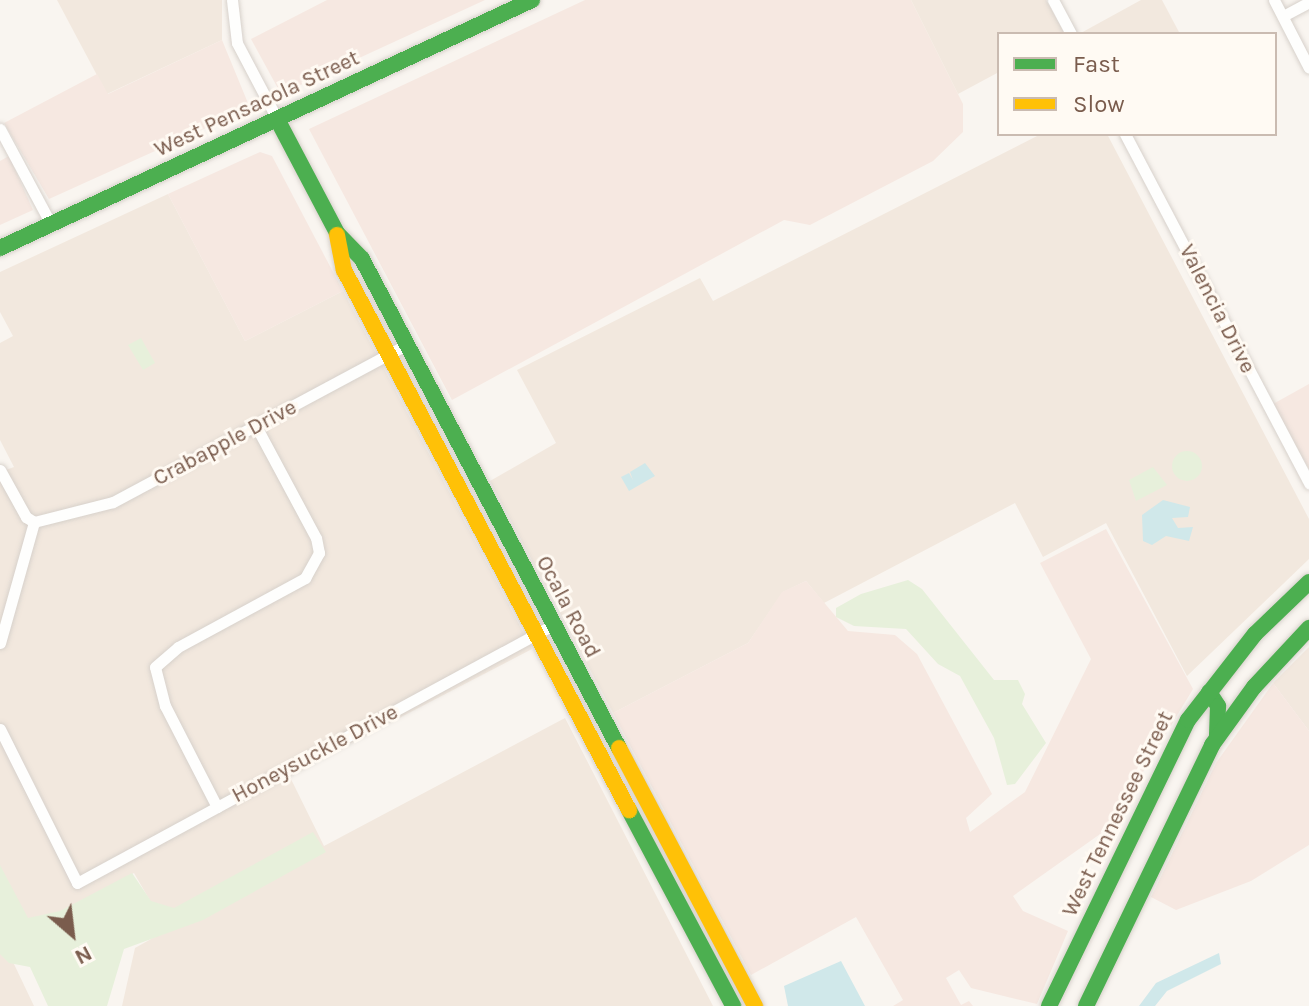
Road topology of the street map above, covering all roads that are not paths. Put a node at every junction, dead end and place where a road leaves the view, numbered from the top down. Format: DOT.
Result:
graph roads {
  1 [pos="232,0"];
  2 [pos="532,0"];
  3 [pos="1053,0"];
  4 [pos="1274,0"];
  5 [pos="1309,2"];
  6 [pos="1283,16"];
  7 [pos="1070,32"];
  8 [pos="1309,68"];
  9 [pos="277,119"];
  10 [pos="0,129"];
  11 [pos="1126,136"];
  12 [pos="51,224"];
  13 [pos="337,233"];
  14 [pos="0,248"];
  15 [pos="408,344"];
  16 [pos="390,354"];
  17 [pos="256,426"];
  18 [pos="0,470"];
  19 [pos="1309,483"];
  20 [pos="34,522"];
  21 [pos="1309,584"];
  22 [pos="553,625"];
  23 [pos="1309,628"];
  24 [pos="536,634"];
  25 [pos="1,637"];
  26 [pos="1209,692"];
  27 [pos="0,729"];
  28 [pos="1216,738"];
  29 [pos="217,807"];
  30 [pos="1140,814"];
  31 [pos="1168,829"];
  32 [pos="733,1006"];
  33 [pos="755,1006"];
  34 [pos="1049,1006"];
  35 [pos="1086,1006"];
  1 -- 9 [label="street"];
  2 -- 9 [label="main road, West Pensacola Street"];
  3 -- 7 [label="street"];
  4 -- 6 [label="street"];
  5 -- 6 [label="street"];
  6 -- 8 [label="street"];
  9 -- 12 [label="main road, West Pensacola Street"];
  9 -- 13 [label="main road, Ocala Road"];
  10 -- 12 [label="street"];
  11 -- 19 [label="street, Valencia Drive"];
  12 -- 14 [label="main road, West Pensacola Street"];
  13 -- 15 [label="main road, Ocala Road"];
  13 -- 16 [label="main road, Ocala Road"];
  15 -- 16 [label="street, Crabapple Drive"];
  15 -- 22 [label="main road, Ocala Road"];
  16 -- 17 [label="street, Crabapple Drive"];
  16 -- 24 [label="main road, Ocala Road"];
  17 -- 20 [label="street, Crabapple Drive"];
  17 -- 29 [label="street"];
  18 -- 20 [label="street"];
  20 -- 25 [label="street"];
  21 -- 26 [label="main road, West Tennessee Street"];
  22 -- 24 [label="street, Honeysuckle Drive"];
  22 -- 33 [label="main road, Ocala Road"];
  23 -- 28 [label="main road"];
  24 -- 29 [label="street, Honeysuckle Drive"];
  24 -- 32 [label="main road, Ocala Road"];
  26 -- 28 [label="main road"];
  26 -- 30 [label="main road, West Tennessee Street"];
  27 -- 29 [label="street, Honeysuckle Drive"];
  28 -- 31 [label="main road"];
  30 -- 31 [label="main road"];
  30 -- 34 [label="main road, West Tennessee Street"];
  31 -- 35 [label="main road"];
}
